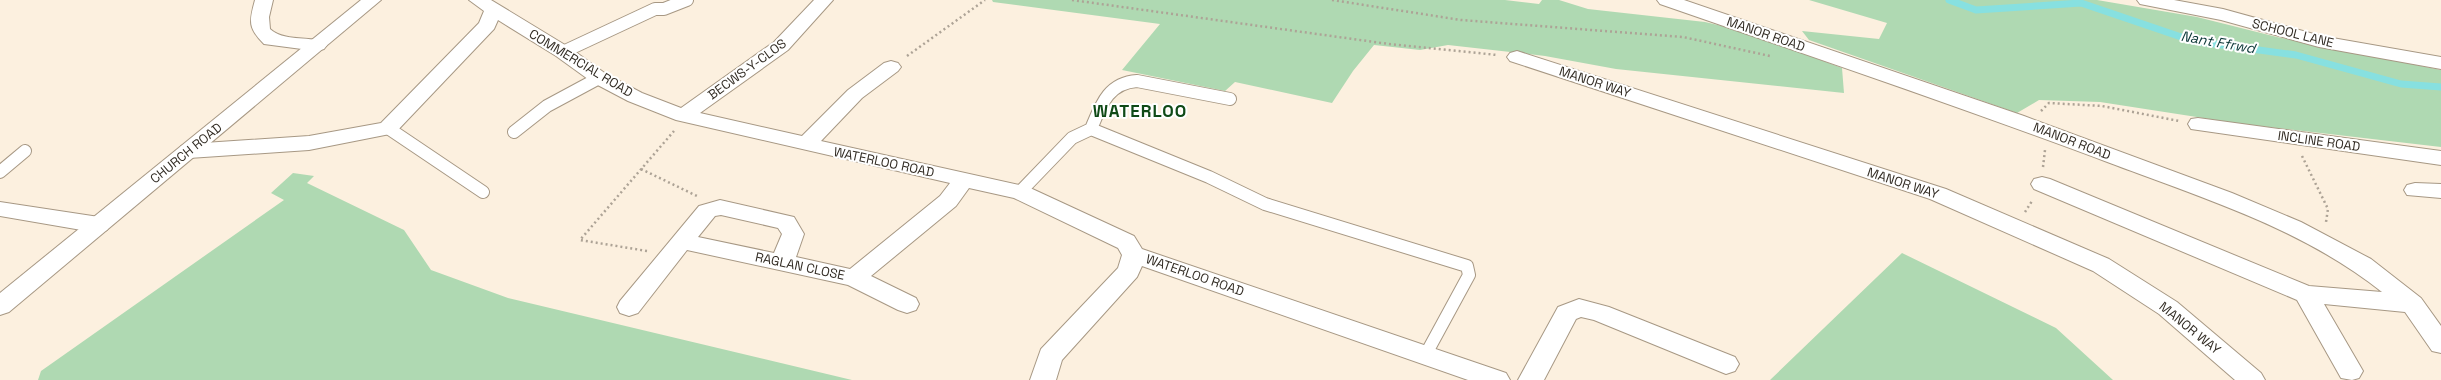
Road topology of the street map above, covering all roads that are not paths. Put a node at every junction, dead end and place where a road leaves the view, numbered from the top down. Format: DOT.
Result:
graph roads {
  1 [pos="264,0"];
  2 [pos="372,0"];
  3 [pos="687,0"];
  4 [pos="824,0"];
  5 [pos="1666,0"];
  6 [pos="2146,0"];
  7 [pos="486,6"];
  8 [pos="318,45"];
  9 [pos="563,52"];
  10 [pos="1517,57"];
  11 [pos="2441,63"];
  12 [pos="891,67"];
  13 [pos="599,78"];
  14 [pos="1230,98"];
  15 [pos="683,116"];
  16 [pos="2198,124"];
  17 [pos="388,128"];
  18 [pos="1091,129"];
  19 [pos="514,132"];
  20 [pos="805,145"];
  21 [pos="25,151"];
  22 [pos="189,151"];
  23 [pos="2441,158"];
  24 [pos="0,172"];
  25 [pos="964,179"];
  26 [pos="2042,184"];
  27 [pos="2415,190"];
  28 [pos="2441,191"];
  29 [pos="483,192"];
  30 [pos="1020,192"];
  31 [pos="0,210"];
  32 [pos="99,225"];
  33 [pos="677,248"];
  34 [pos="1134,255"];
  35 [pos="782,262"];
  36 [pos="854,278"];
  37 [pos="2306,294"];
  38 [pos="907,304"];
  39 [pos="2412,304"];
  40 [pos="0,306"];
  41 [pos="630,307"];
  42 [pos="2441,344"];
  43 [pos="1426,354"];
  44 [pos="1726,364"];
  45 [pos="2350,371"];
  46 [pos="1042,380"];
  47 [pos="1498,380"];
  48 [pos="1531,380"];
  49 [pos="2252,380"];
  1 -- 8 [label="street"];
  2 -- 8 [label="street, CHURCH ROAD"];
  3 -- 9 [label="lane"];
  4 -- 15 [label="street, BECWS-Y-CLOS"];
  5 -- 39 [label="street, MANOR ROAD"];
  6 -- 11 [label="street, SCHOOL LANE"];
  7 -- 9 [label="street, COMMERCIAL ROAD"];
  7 -- 17 [label="street"];
  8 -- 22 [label="street, CHURCH ROAD"];
  9 -- 13 [label="street, COMMERCIAL ROAD"];
  10 -- 49 [label="street, MANOR WAY"];
  12 -- 20 [label="street"];
  13 -- 15 [label="street, COMMERCIAL ROAD"];
  13 -- 19 [label="lane"];
  14 -- 18 [label="lane"];
  15 -- 20 [label="street, COMMERCIAL ROAD"];
  16 -- 23 [label="street, INCLINE ROAD"];
  17 -- 22 [label="street"];
  17 -- 29 [label="lane"];
  18 -- 30 [label="lane"];
  18 -- 43 [label="lane"];
  20 -- 25 [label="street, WATERLOO ROAD"];
  21 -- 24 [label="lane"];
  22 -- 32 [label="street, CHURCH ROAD"];
  25 -- 30 [label="street, WATERLOO ROAD"];
  25 -- 36 [label="street, RAGLAN CLOSE"];
  26 -- 37 [label="street"];
  27 -- 28 [label="street"];
  30 -- 34 [label="street, WATERLOO ROAD"];
  31 -- 32 [label="street"];
  32 -- 40 [label="street, CHURCH ROAD"];
  33 -- 35 [label="street, RAGLAN CLOSE"];
  33 -- 35 [label="street"];
  33 -- 41 [label="street"];
  34 -- 43 [label="street, WATERLOO ROAD"];
  34 -- 46 [label="street"];
  35 -- 36 [label="street, RAGLAN CLOSE"];
  36 -- 38 [label="street"];
  37 -- 39 [label="street"];
  37 -- 45 [label="street"];
  39 -- 42 [label="street, MANOR ROAD"];
  43 -- 47 [label="street, WATERLOO ROAD"];
  44 -- 48 [label="street"];
}
